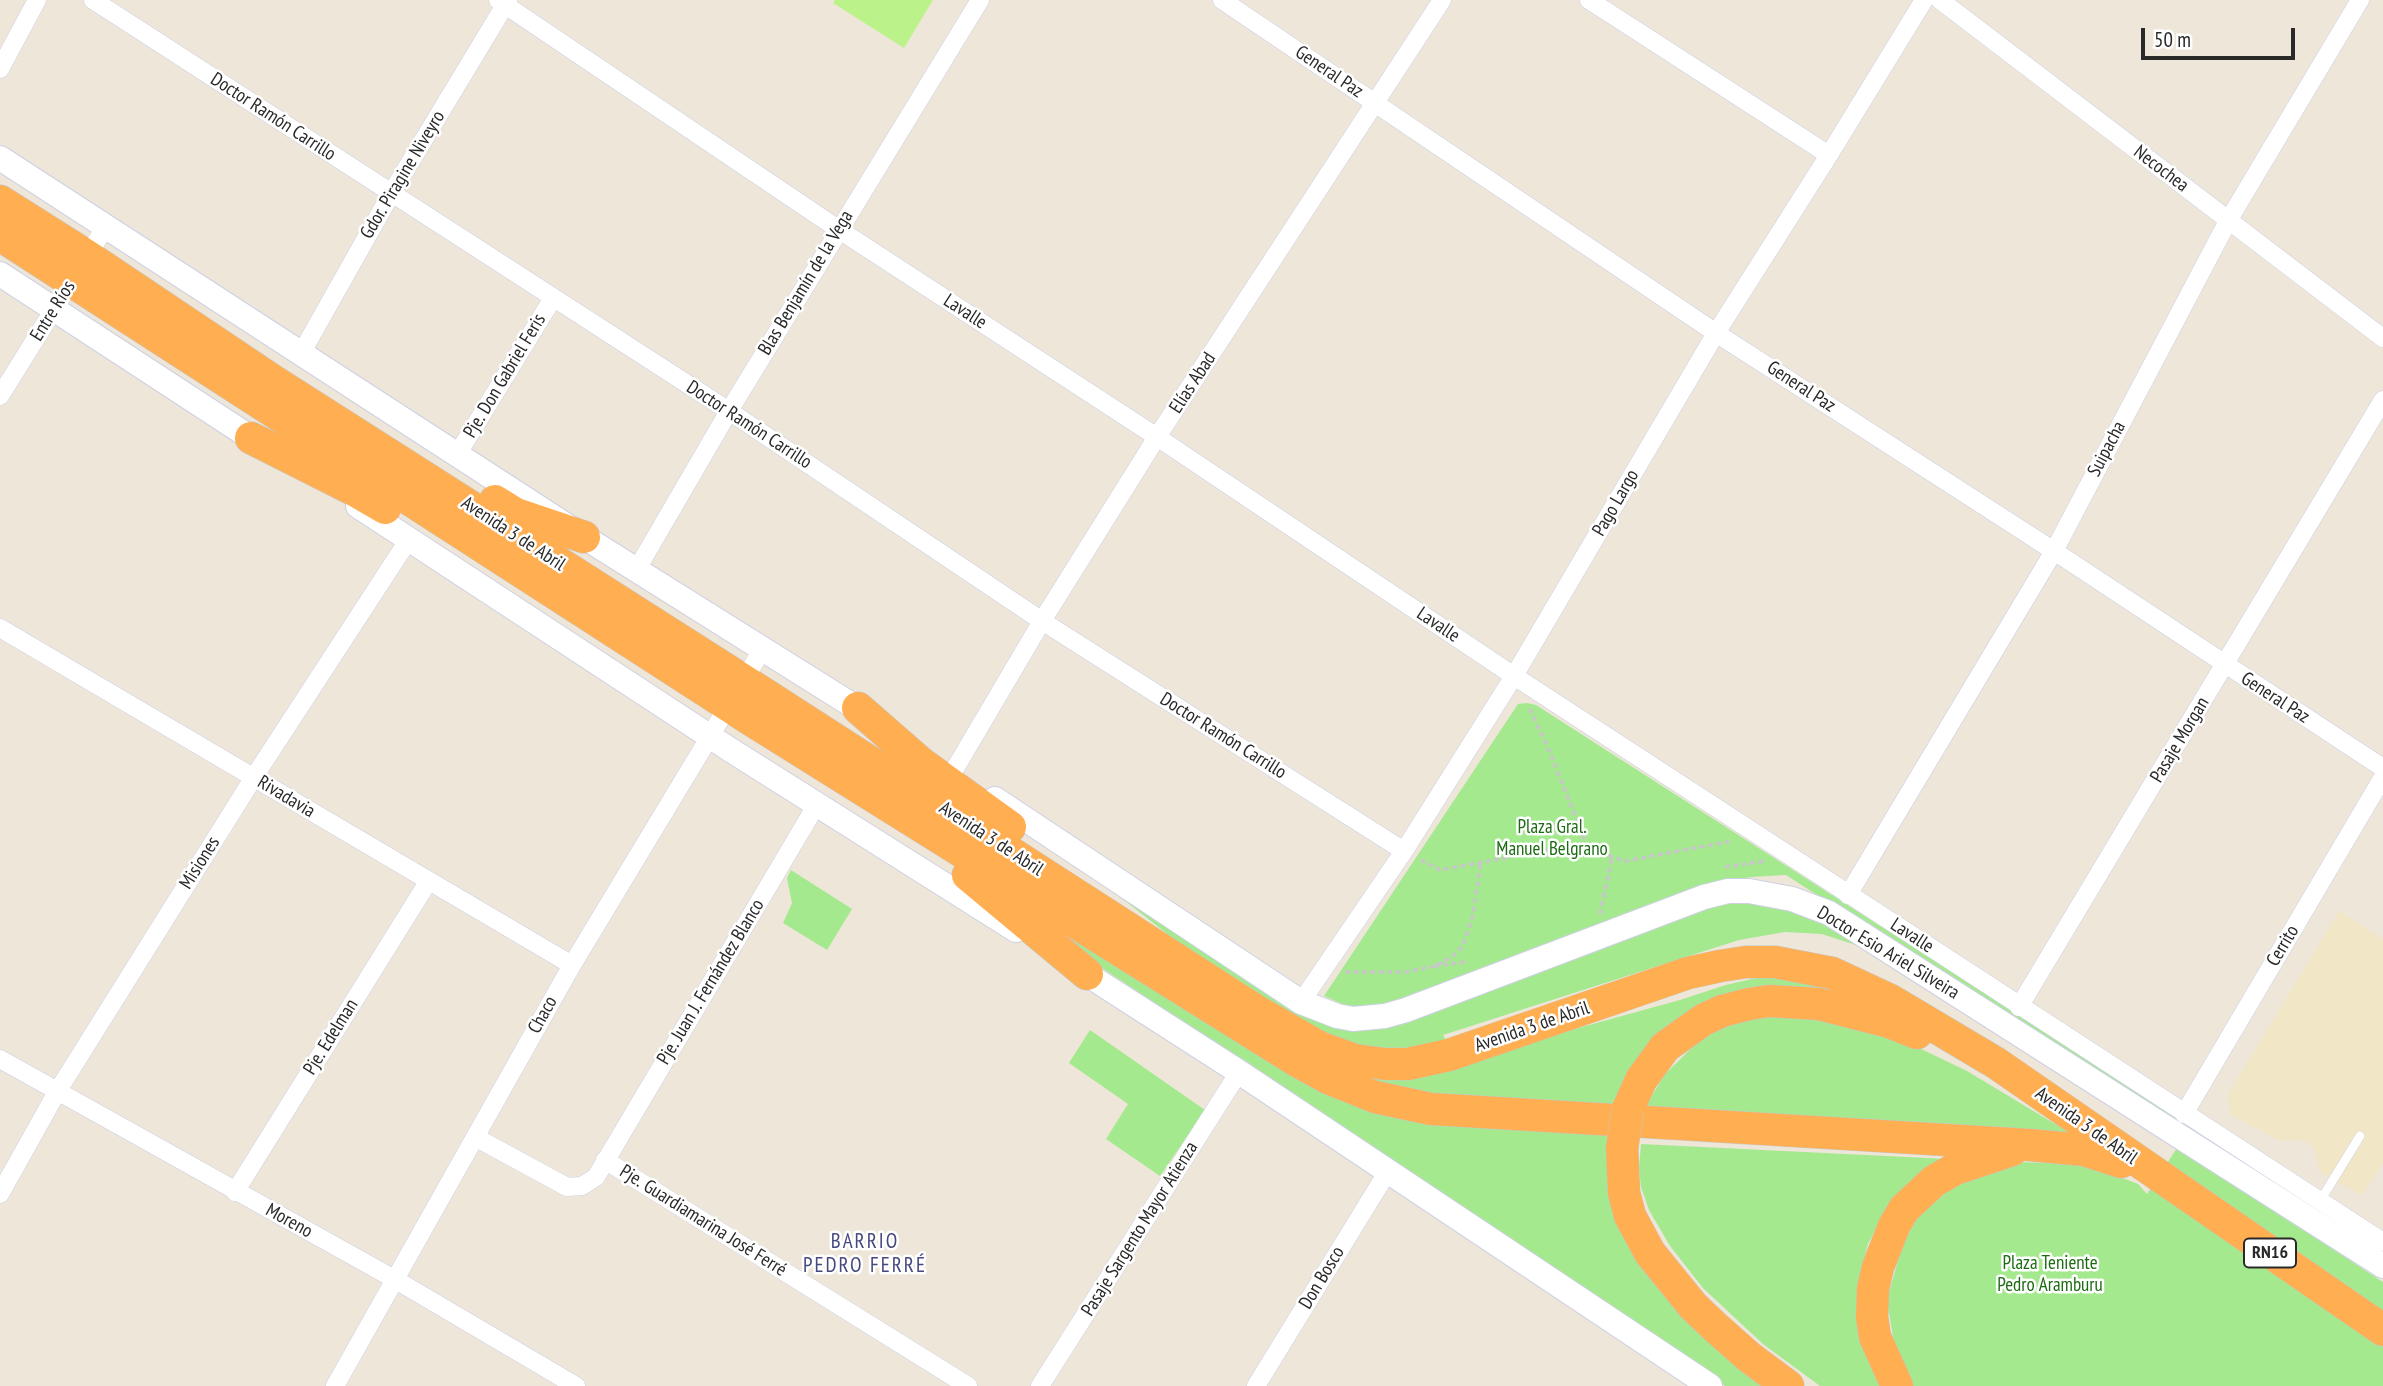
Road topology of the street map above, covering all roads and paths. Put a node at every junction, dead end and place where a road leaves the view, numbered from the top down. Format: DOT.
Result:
graph roads {
  1 [pos="37,0"];
  2 [pos="93,0"];
  3 [pos="980,0"];
  4 [pos="1222,0"];
  5 [pos="1443,0"];
  6 [pos="1589,0"];
  7 [pos="1924,0"];
  8 [pos="1940,0"];
  9 [pos="2360,0"];
  10 [pos="504,2"];
  11 [pos="0,69"];
  12 [pos="1375,103"];
  13 [pos="1829,155"];
  14 [pos="0,158"];
  15 [pos="391,194"];
  16 [pos="0,201"];
  17 [pos="2228,221"];
  18 [pos="106,226"];
  19 [pos="838,229"];
  20 [pos="0,235"];
  21 [pos="79,268"];
  22 [pos="0,274"];
  23 [pos="553,298"];
  24 [pos="53,309"];
  25 [pos="1716,333"];
  26 [pos="2383,338"];
  27 [pos="302,352"];
  28 [pos="275,382"];
  29 [pos="0,396"];
  30 [pos="2383,400"];
  31 [pos="729,411"];
  32 [pos="1157,437"];
  33 [pos="251,438"];
  34 [pos="457,455"];
  35 [pos="584,537"];
  36 [pos="409,539"];
  37 [pos="2054,551"];
  38 [pos="637,569"];
  39 [pos="590,617"];
  40 [pos="1042,621"];
  41 [pos="0,628"];
  42 [pos="762,650"];
  43 [pos="2225,665"];
  44 [pos="1514,676"];
  45 [pos="740,701"];
  46 [pos="858,708"];
  47 [pos="710,736"];
  48 [pos="2383,768"];
  49 [pos="953,772"];
  50 [pos="254,777"];
  51 [pos="2383,777"];
  52 [pos="817,804"];
  53 [pos="1749,830"];
  54 [pos="1586,843"];
  55 [pos="1404,850"];
  56 [pos="1612,858"];
  57 [pos="1481,862"];
  58 [pos="428,881"];
  59 [pos="1848,895"];
  60 [pos="1600,915"];
  61 [pos="1177,957"];
  62 [pos="572,965"];
  63 [pos="1322,972"];
  64 [pos="1087,974"];
  65 [pos="1301,1002"];
  66 [pos="2019,1007"];
  67 [pos="0,1059"];
  68 [pos="1996,1063"];
  69 [pos="1239,1072"];
  70 [pos="57,1092"];
  71 [pos="2184,1114"];
  72 [pos="2360,1136"];
  73 [pos="475,1137"];
  74 [pos="2030,1145"];
  75 [pos="605,1160"];
  76 [pos="1388,1171"];
  77 [pos="2153,1173"];
  78 [pos="235,1192"];
  79 [pos="0,1194"];
  80 [pos="2320,1201"];
  81 [pos="2383,1242"];
  82 [pos="2383,1266"];
  83 [pos="396,1280"];
  84 [pos="2383,1330"];
  85 [pos="961,1384"];
  86 [pos="335,1386"];
  87 [pos="576,1386"];
  88 [pos="1041,1386"];
  89 [pos="1256,1386"];
  90 [pos="1710,1386"];
  91 [pos="1788,1386"];
  92 [pos="1897,1386"];
  1 -- 11 [label="street"];
  2 -- 15 [label="street, Doctor Ramón Carrillo"];
  3 -- 19 [label="street, Blas Benjamín de la Vega"];
  4 -- 12 [label="street, General Paz"];
  5 -- 12 [label="street, Elías Abad"];
  6 -- 13 [label="street"];
  7 -- 13 [label="street, Pago Largo"];
  8 -- 17 [label="street, Necochea"];
  9 -- 17 [label="street, Suipacha"];
  10 -- 15 [label="street, Gdor. Piragine Niveyro"];
  10 -- 19 [label="street, Lavalle"];
  12 -- 25 [label="street, General Paz"];
  12 -- 32 [label="street, Elías Abad"];
  13 -- 25 [label="street, Pago Largo"];
  14 -- 18 [label="main road, Avenida 3 de Abril"];
  15 -- 23 [label="street, Doctor Ramón Carrillo"];
  15 -- 27 [label="street, Gdor. Piragine Niveyro"];
  16 -- 21 [label="highway, Avenida 3 de Abril"];
  17 -- 26 [label="street, Necochea"];
  17 -- 37 [label="street, Suipacha"];
  18 -- 21 [label="street, Entre Ríos"];
  18 -- 27 [label="main road, Avenida 3 de Abril"];
  19 -- 31 [label="street, Blas Benjamín de la Vega"];
  19 -- 32 [label="street, Lavalle"];
  20 -- 21 [label="highway, Avenida 3 de Abril"];
  21 -- 24 [label="street, Entre Ríos"];
  21 -- 28 [label="highway, Avenida 3 de Abril"];
  21 -- 39 [label="highway, Avenida 3 de Abril"];
  22 -- 24 [label="main road"];
  23 -- 31 [label="street, Doctor Ramón Carrillo"];
  23 -- 34 [label="street, Pje. Don Gabriel Feris"];
  24 -- 29 [label="street, Entre Ríos"];
  24 -- 33 [label="main road"];
  25 -- 37 [label="street, General Paz"];
  25 -- 44 [label="street, Pago Largo"];
  27 -- 34 [label="main road, Avenida 3 de Abril"];
  28 -- 35 [label="highway"];
  28 -- 45 [label="highway, Avenida 3 de Abril"];
  30 -- 43 [label="street, Pasaje Morgan"];
  31 -- 38 [label="street, Blas Benjamín de la Vega"];
  31 -- 40 [label="street, Doctor Ramón Carrillo"];
  32 -- 40 [label="street, Elías Abad"];
  32 -- 44 [label="street, Lavalle"];
  33 -- 36 [label="main road"];
  33 -- 39 [label="highway"];
  34 -- 35 [label="main road, Avenida 3 de Abril"];
  35 -- 38 [label="main road, Avenida 3 de Abril"];
  36 -- 47 [label="main road"];
  36 -- 50 [label="street, Misiones"];
  37 -- 43 [label="street, General Paz"];
  37 -- 59 [label="street, Suipacha"];
  38 -- 42 [label="main road, Avenida 3 de Abril"];
  39 -- 45 [label="highway, Avenida 3 de Abril"];
  40 -- 49 [label="street, Elías Abad"];
  40 -- 55 [label="street, Doctor Ramón Carrillo"];
  41 -- 50 [label="street, Rivadavia"];
  42 -- 45 [label="street, Chaco"];
  42 -- 46 [label="main road, Avenida 3 de Abril"];
  43 -- 48 [label="street, General Paz"];
  43 -- 66 [label="street, Pasaje Morgan"];
  44 -- 53 [label="street, Lavalle"];
  44 -- 54 [label="path"];
  44 -- 55 [label="street, Pago Largo"];
  45 -- 47 [label="street, Chaco"];
  45 -- 61 [label="highway, Avenida 3 de Abril"];
  45 -- 64 [label="highway"];
  45 -- 74 [label="highway, Avenida 3 de Abril"];
  46 -- 49 [label="main road, Avenida 3 de Abril"];
  46 -- 61 [label="highway"];
  47 -- 52 [label="main road"];
  47 -- 62 [label="street, Chaco"];
  49 -- 65 [label="main road, Avenida 3 de Abril"];
  50 -- 58 [label="street, Rivadavia"];
  50 -- 70 [label="street, Misiones"];
  51 -- 71 [label="street, Cerrito"];
  52 -- 64 [label="main road"];
  52 -- 75 [label="street, Pje. Juan J. Fernández Blanco"];
  53 -- 56 [label="path"];
  53 -- 59 [label="street, Lavalle"];
  54 -- 56 [label="path"];
  54 -- 57 [label="path"];
  55 -- 57 [label="path"];
  55 -- 63 [label="street, Pago Largo"];
  56 -- 60 [label="path"];
  57 -- 63 [label="path"];
  58 -- 62 [label="street, Rivadavia"];
  58 -- 78 [label="street, Pje. Edelman"];
  59 -- 66 [label="street, Lavalle"];
  61 -- 68 [label="highway, Avenida 3 de Abril"];
  62 -- 73 [label="street, Chaco"];
  63 -- 65 [label="street, Pago Largo"];
  64 -- 69 [label="main road"];
  65 -- 82 [label="main road, Doctor Esio Ariel Silveira"];
  66 -- 71 [label="street, Lavalle"];
  67 -- 70 [label="street, Moreno"];
  68 -- 77 [label="highway, Avenida 3 de Abril"];
  68 -- 91 [label="highway, bridge"];
  69 -- 76 [label="main road"];
  69 -- 88 [label="street, Pasaje Sargento Mayor Atienza"];
  70 -- 78 [label="street, Moreno"];
  70 -- 79 [label="street, Misiones"];
  71 -- 80 [label="street, Lavalle"];
  72 -- 80 [label="lane"];
  73 -- 75 [label="street, Pje. Guardiamarina José Ferré"];
  73 -- 83 [label="street, Chaco"];
  74 -- 77 [label="highway, Avenida 3 de Abril"];
  74 -- 92 [label="highway"];
  75 -- 85 [label="street, Pje. Guardiamarina José Ferré"];
  76 -- 89 [label="street, Don Bosco"];
  76 -- 90 [label="main road"];
  77 -- 84 [label="highway, RN16"];
  78 -- 83 [label="street, Moreno"];
  80 -- 81 [label="street, Lavalle"];
  83 -- 86 [label="street, Chaco"];
  83 -- 87 [label="street, Moreno"];
}
